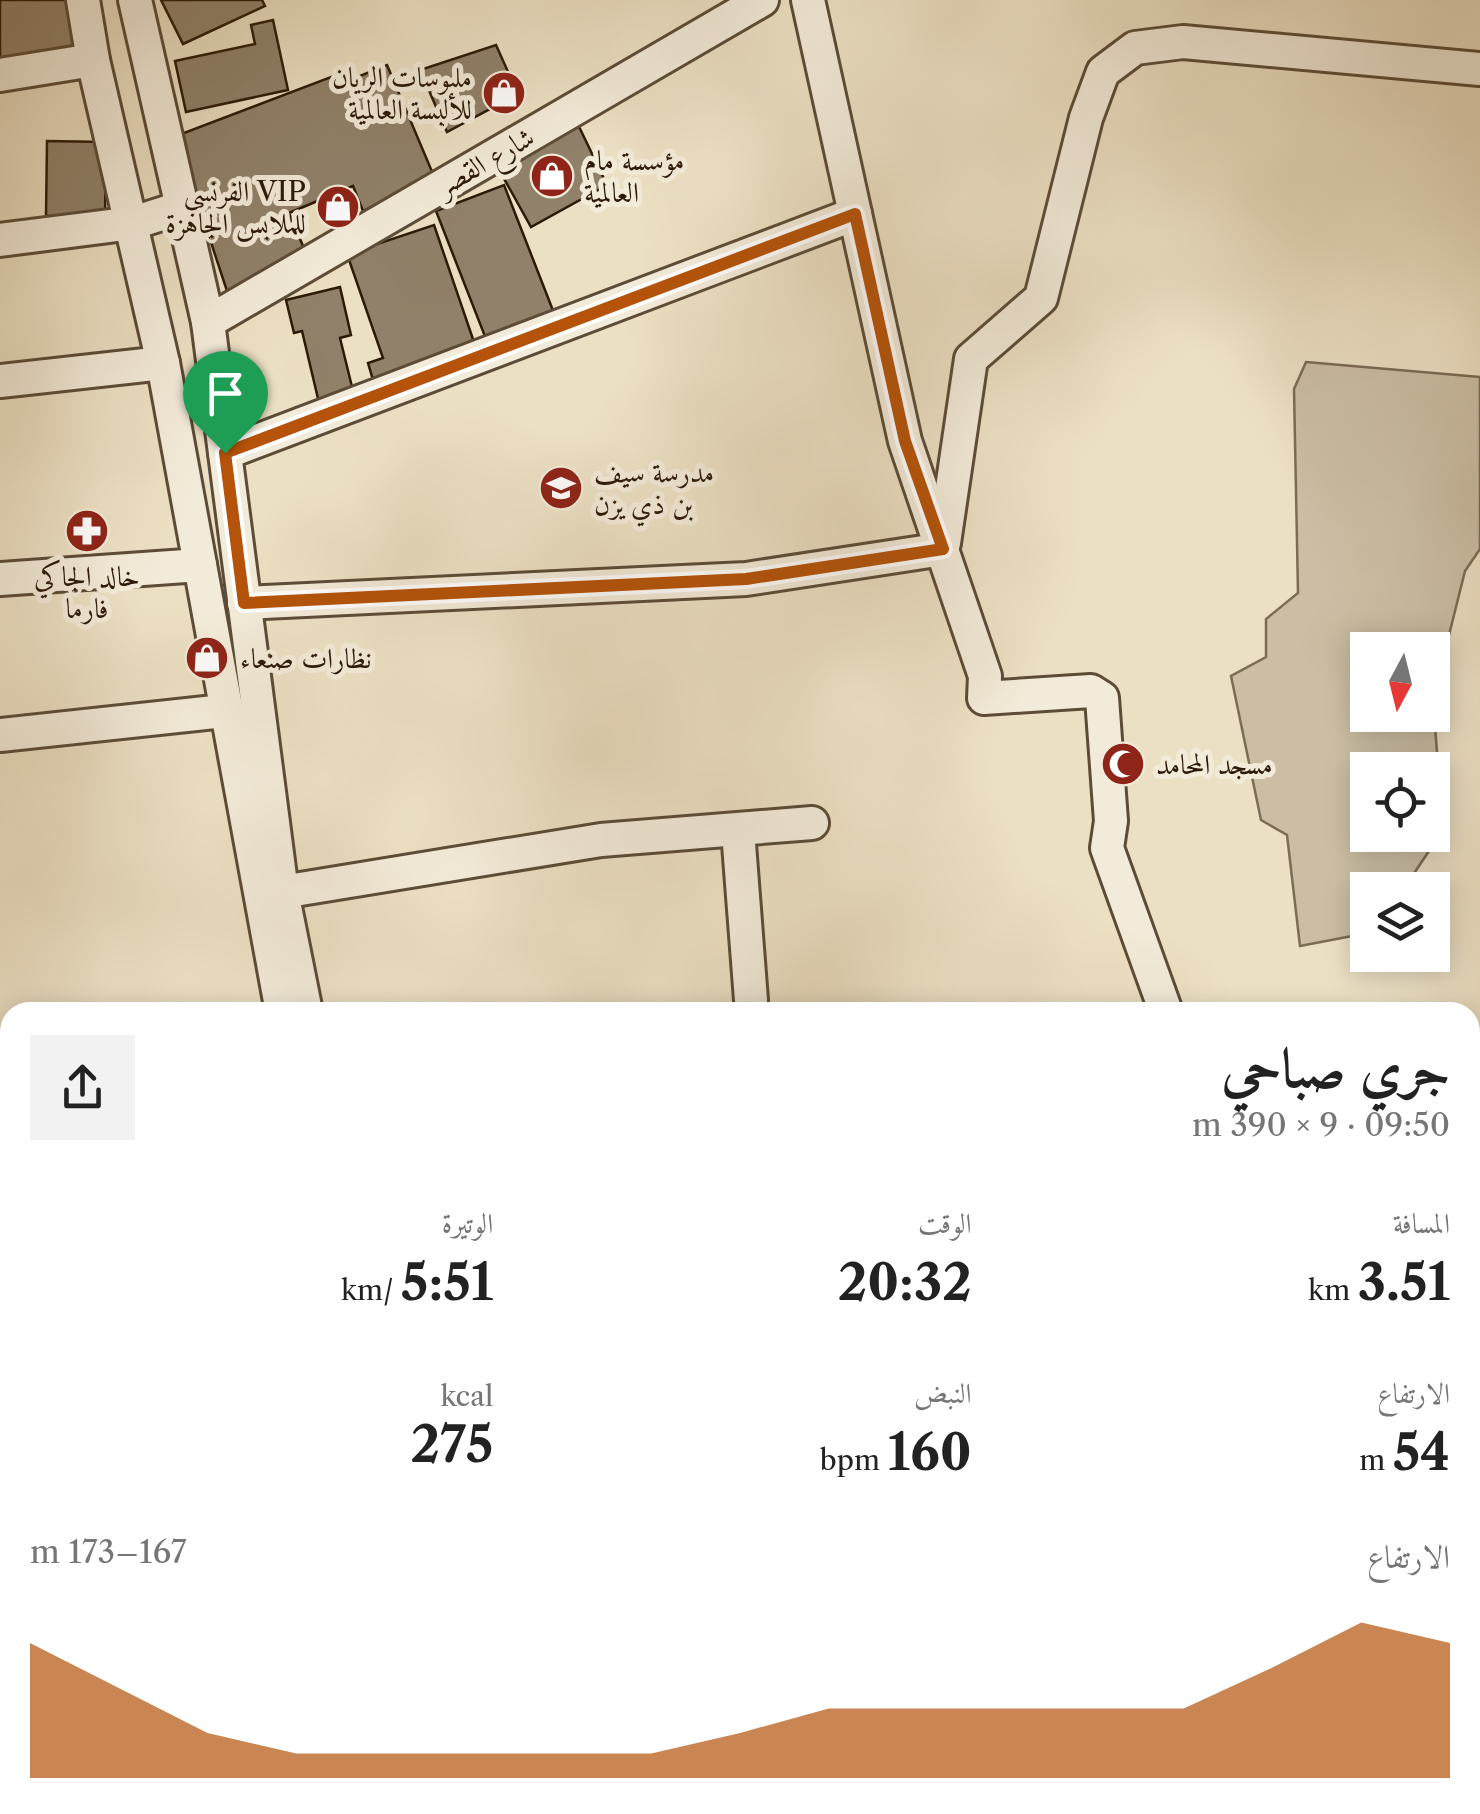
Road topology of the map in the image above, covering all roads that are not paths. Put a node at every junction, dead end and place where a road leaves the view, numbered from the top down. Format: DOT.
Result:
graph roads {
  1 [pos="83,0"];
  2 [pos="135,0"];
  3 [pos="762,0"];
  4 [pos="808,0"];
  5 [pos="92,60"];
  6 [pos="1480,69"];
  7 [pos="0,74"];
  8 [pos="182,207"];
  9 [pos="855,214"];
  10 [pos="132,223"];
  11 [pos="0,240"];
  12 [pos="208,322"];
  13 [pos="163,362"];
  14 [pos="0,381"];
  15 [pos="225,453"];
  16 [pos="943,549"];
  17 [pos="200,565"];
  18 [pos="0,579"];
  19 [pos="244,603"];
  20 [pos="224,711"];
  21 [pos="0,736"];
  22 [pos="812,823"];
  23 [pos="738,831"];
  24 [pos="282,892"];
  25 [pos="751,1000"];
  26 [pos="280,1002"];
  27 [pos="304,1002"];
  28 [pos="1162,1002"];
  1 -- 5 [label="street"];
  2 -- 8 [label="street"];
  3 -- 12 [label="street, شارع القصر"];
  4 -- 9 [label="street"];
  5 -- 7 [label="street"];
  5 -- 10 [label="street"];
  6 -- 16 [label="street"];
  8 -- 10 [label="street"];
  8 -- 12 [label="street"];
  9 -- 15 [label="street"];
  9 -- 16 [label="street"];
  10 -- 11 [label="street"];
  10 -- 13 [label="street"];
  12 -- 15 [label="street"];
  13 -- 14 [label="street"];
  13 -- 17 [label="street"];
  15 -- 19 [label="street"];
  16 -- 19 [label="street"];
  16 -- 28 [label="street"];
  17 -- 18 [label="street"];
  17 -- 20 [label="street"];
  19 -- 24 [label="street"];
  20 -- 21 [label="street"];
  20 -- 26 [label="street"];
  22 -- 23 [label="street"];
  23 -- 24 [label="street"];
  23 -- 25 [label="street"];
  24 -- 27 [label="street"];
}
